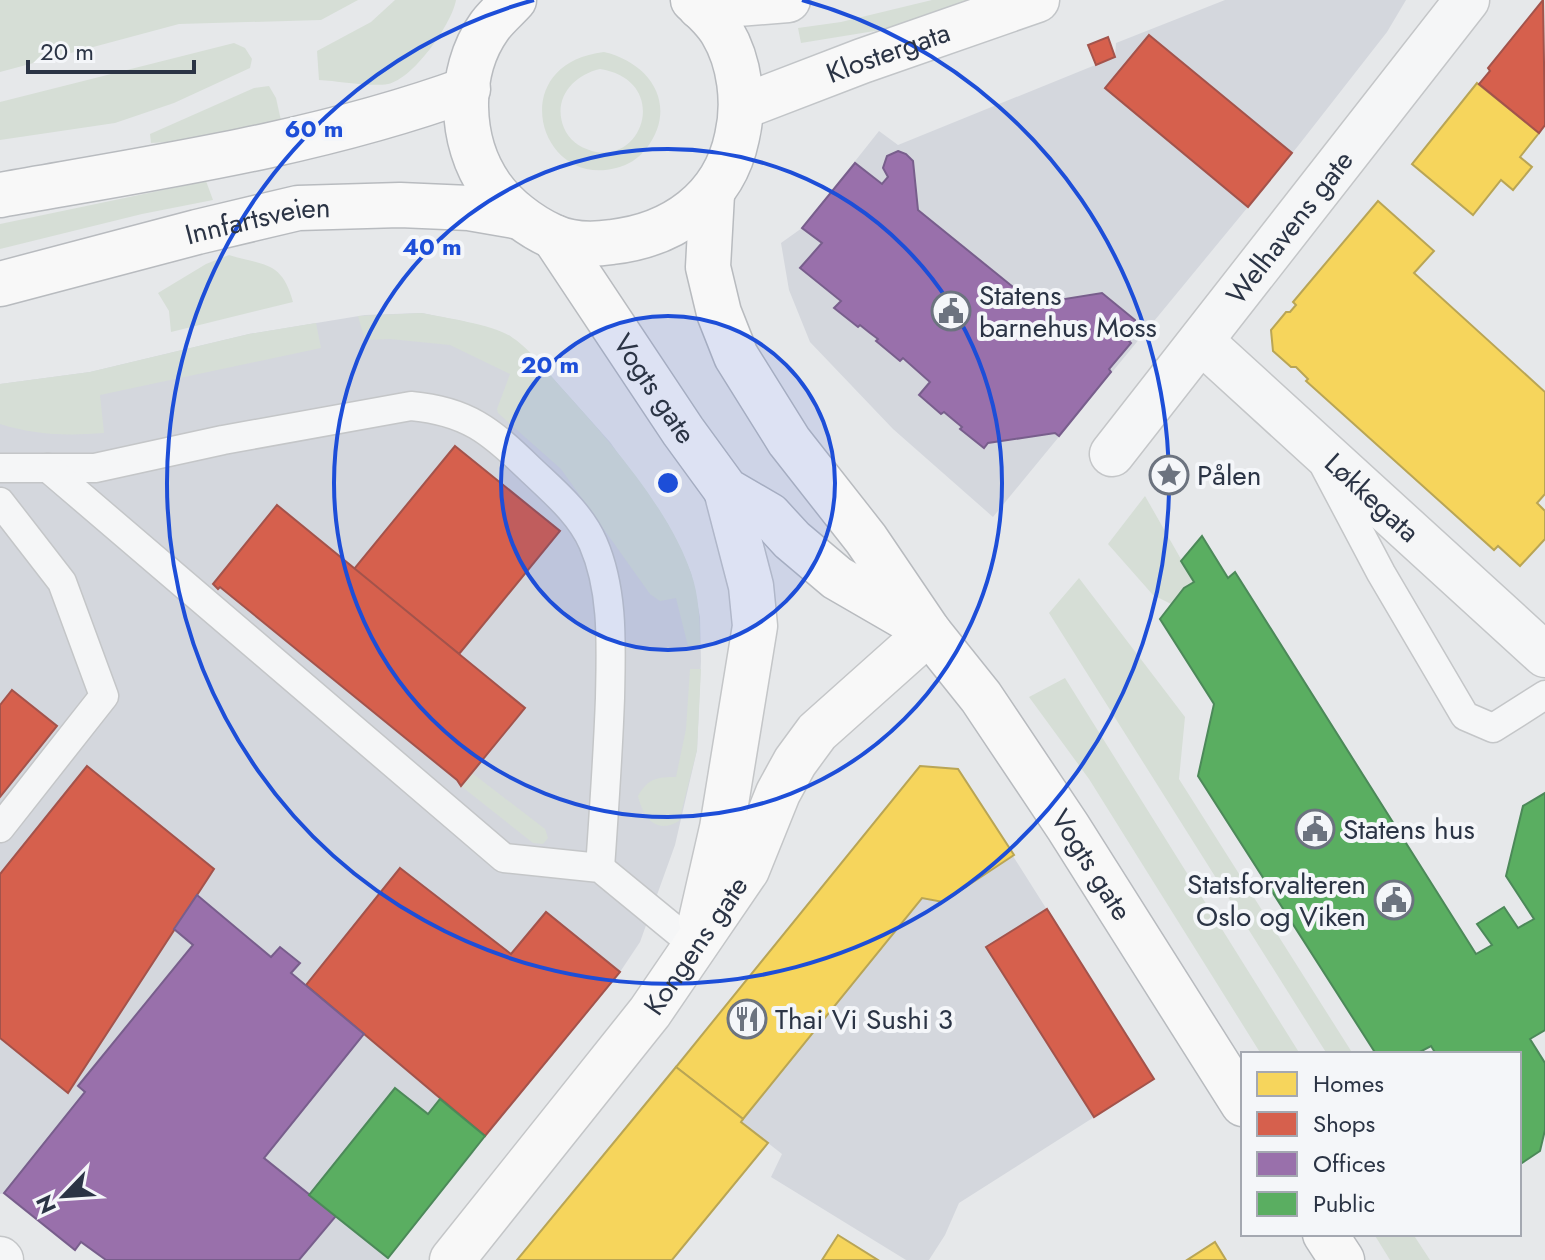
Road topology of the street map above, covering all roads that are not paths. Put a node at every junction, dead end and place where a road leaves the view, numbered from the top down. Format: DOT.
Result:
graph roads {
  1 [pos="788,0"];
  2 [pos="1037,0"];
  3 [pos="1467,0"];
  4 [pos="507,3"];
  5 [pos="697,4"];
  6 [pos="468,89"];
  7 [pos="742,107"];
  8 [pos="712,194"];
  9 [pos="0,195"];
  10 [pos="537,227"];
  11 [pos="0,284"];
  12 [pos="1201,341"];
  13 [pos="1312,441"];
  14 [pos="1112,454"];
  15 [pos="0,468"];
  16 [pos="48,468"];
  17 [pos="726,490"];
  18 [pos="0,502"];
  19 [pos="929,632"];
  20 [pos="1545,655"];
  21 [pos="1545,695"];
  22 [pos="0,828"];
  23 [pos="600,868"];
  24 [pos="695,946"];
  25 [pos="1241,1101"];
  26 [pos="1326,1236"];
  27 [pos="452,1260"];
  28 [pos="1342,1260"];
  1 -- 5 [label="main road"];
  2 -- 7 [label="main road, Klostergata"];
  3 -- 12 [label="street, Welhavens gate"];
  4 -- 6 [label="main road, Vogts gate"];
  5 -- 7 [label="main road"];
  6 -- 9 [label="main road"];
  6 -- 10 [label="main road, Vogts gate"];
  7 -- 8 [label="main road"];
  8 -- 10 [label="main road, Innfartsveien"];
  8 -- 19 [label="main road, Vogts gate"];
  10 -- 11 [label="main road, Innfartsveien"];
  10 -- 17 [label="main road, Vogts gate"];
  12 -- 13 [label="street, Løkkegata"];
  12 -- 14 [label="street, Welhavens gate"];
  13 -- 20 [label="street, Løkkegata"];
  13 -- 21 [label="lane"];
  15 -- 16 [label="lane"];
  16 -- 23 [label="lane"];
  16 -- 23 [label="lane"];
  17 -- 19 [label="main road, Vogts gate"];
  17 -- 24 [label="main road"];
  18 -- 22 [label="lane"];
  19 -- 24 [label="main road, Kongens gate"];
  19 -- 25 [label="main road, Vogts gate"];
  23 -- 24 [label="lane"];
  24 -- 27 [label="main road, Kongens gate"];
  26 -- 28 [label="main road"];
}
